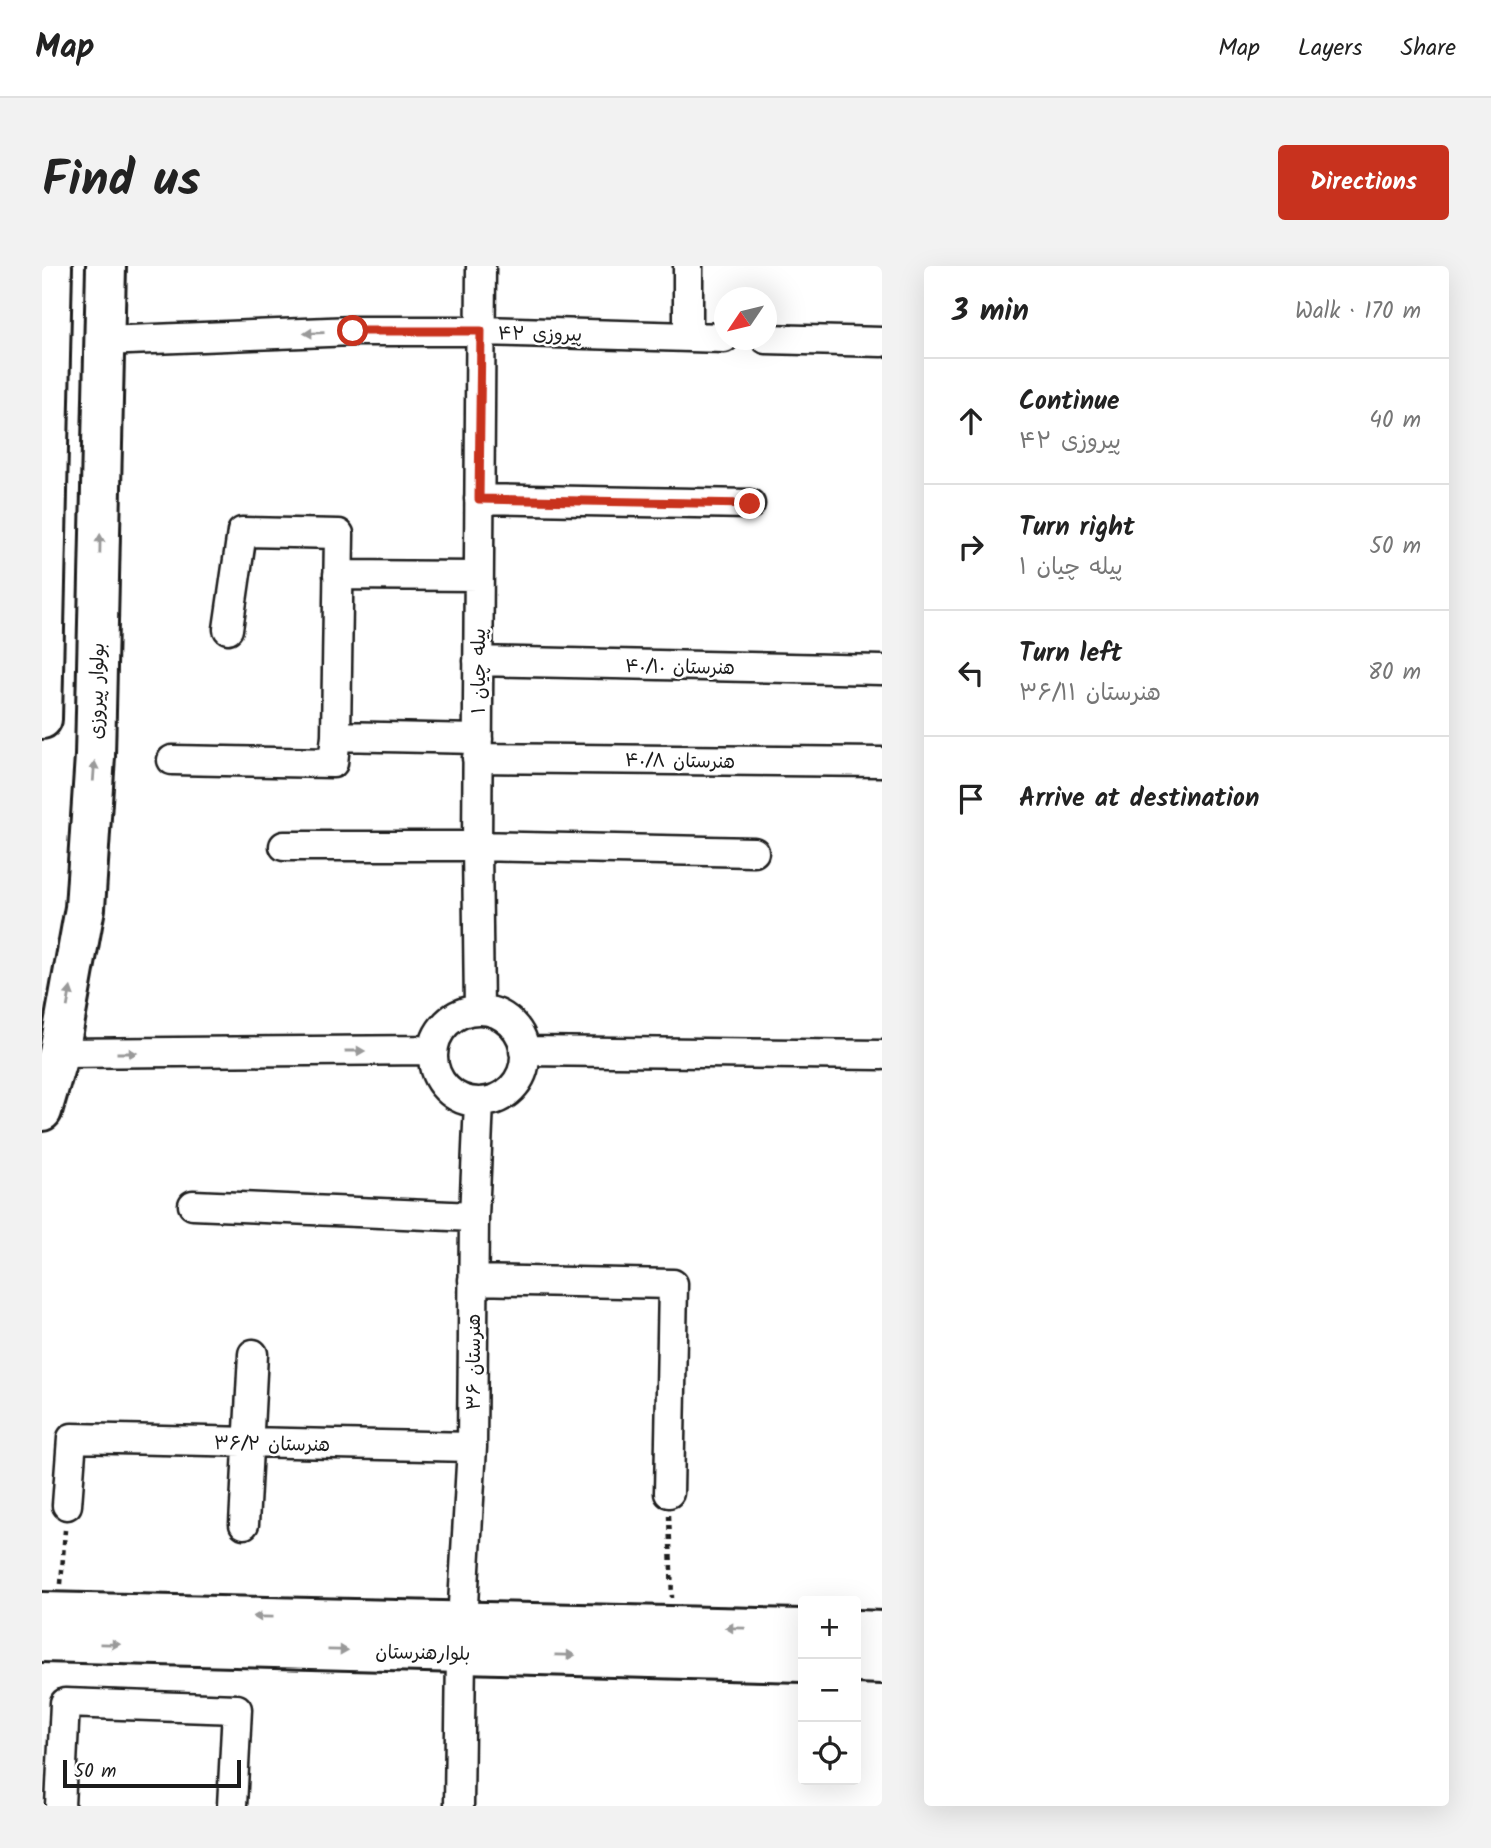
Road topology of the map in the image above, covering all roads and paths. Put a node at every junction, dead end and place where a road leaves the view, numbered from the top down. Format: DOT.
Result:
graph roads {
  1 [pos="52,266"];
  2 [pos="106,266"];
  3 [pos="481,266"];
  4 [pos="688,266"];
  5 [pos="481,331"];
  6 [pos="688,337"];
  7 [pos="714,338"];
  8 [pos="777,339"];
  9 [pos="104,341"];
  10 [pos="882,342"];
  11 [pos="479,499"];
  12 [pos="750,504"];
  13 [pos="338,575"];
  14 [pos="478,576"];
  15 [pos="228,629"];
  16 [pos="478,661"];
  17 [pos="882,670"];
  18 [pos="42,719"];
  19 [pos="336,736"];
  20 [pos="477,749"];
  21 [pos="172,760"];
  22 [pos="882,762"];
  23 [pos="284,846"];
  24 [pos="477,846"];
  25 [pos="754,852"];
  26 [pos="479,1010"];
  27 [pos="433,1050"];
  28 [pos="524,1051"];
  29 [pos="59,1053"];
  30 [pos="882,1055"];
  31 [pos="479,1102"];
  32 [pos="42,1111"];
  33 [pos="193,1205"];
  34 [pos="474,1217"];
  35 [pos="473,1280"];
  36 [pos="253,1354"];
  37 [pos="248,1442"];
  38 [pos="472,1447"];
  39 [pos="669,1493"];
  40 [pos="67,1505"];
  41 [pos="244,1524"];
  42 [pos="48,1623"];
  43 [pos="673,1626"];
  44 [pos="798,1629"];
  45 [pos="861,1630"];
  46 [pos="882,1631"];
  47 [pos="462,1637"];
  48 [pos="798,1662"];
  49 [pos="861,1663"];
  50 [pos="882,1664"];
  51 [pos="60,1806"];
  52 [pos="232,1806"];
  53 [pos="459,1806"];
  1 -- 18 [label="main road"];
  2 -- 9 [label="main road, بولوار پیروزی"];
  3 -- 5 [label="street, پیله چیان ۱"];
  4 -- 6 [label="street"];
  5 -- 6 [label="street, پیروزی ۴۲"];
  5 -- 9 [label="street, پیروزی ۴۲, one-way"];
  5 -- 11 [label="street, پیله چیان ۱"];
  6 -- 7 [label="street, پیروزی ۴۲"];
  8 -- 10 [label="street"];
  29 -- 9 [label="main road, بولوار پیروزی, one-way"];
  11 -- 12 [label="street"];
  11 -- 14 [label="street, پیله چیان ۱"];
  13 -- 14 [label="street"];
  13 -- 15 [label="street"];
  13 -- 19 [label="street"];
  14 -- 16 [label="street, پیله چیان ۱"];
  16 -- 17 [label="street, هنرستان ۴۰/۱۰"];
  16 -- 20 [label="street, پیله چیان ۱"];
  19 -- 20 [label="street, هنرستان ۴۰/۸"];
  19 -- 21 [label="street"];
  20 -- 22 [label="street, هنرستان ۴۰/۸"];
  20 -- 24 [label="street, پیله چیان ۱"];
  23 -- 24 [label="street"];
  24 -- 25 [label="street"];
  24 -- 26 [label="street, پیله چیان ۱"];
  26 -- 27 [label="street"];
  26 -- 28 [label="street"];
  29 -- 27 [label="street, one-way"];
  27 -- 31 [label="street"];
  28 -- 30 [label="street"];
  28 -- 31 [label="street"];
  29 -- 32 [label="main road, بولوار پیروزی"];
  31 -- 34 [label="street, هنرستان ۳۶"];
  33 -- 34 [label="street"];
  34 -- 35 [label="street, هنرستان ۳۶"];
  35 -- 38 [label="street, هنرستان ۳۶"];
  35 -- 39 [label="street"];
  36 -- 37 [label="street"];
  37 -- 38 [label="street, هنرستان ۳۶/۲"];
  37 -- 40 [label="street, هنرستان ۳۶/۲"];
  37 -- 41 [label="street"];
  38 -- 47 [label="street, هنرستان ۳۶"];
  39 -- 43 [label="path"];
  40 -- 42 [label="path"];
  42 -- 47 [label="main road, بلوارهنرستان"];
  44 -- 43 [label="main road, بلوارهنرستان, one-way"];
  43 -- 47 [label="main road, بلوارهنرستان"];
  45 -- 46 [label="main road"];
  47 -- 48 [label="main road, بلوارهنرستان, one-way"];
  47 -- 53 [label="street, هنرستان ۳۶"];
  49 -- 50 [label="main road"];
  51 -- 52 [label="street"];
}
